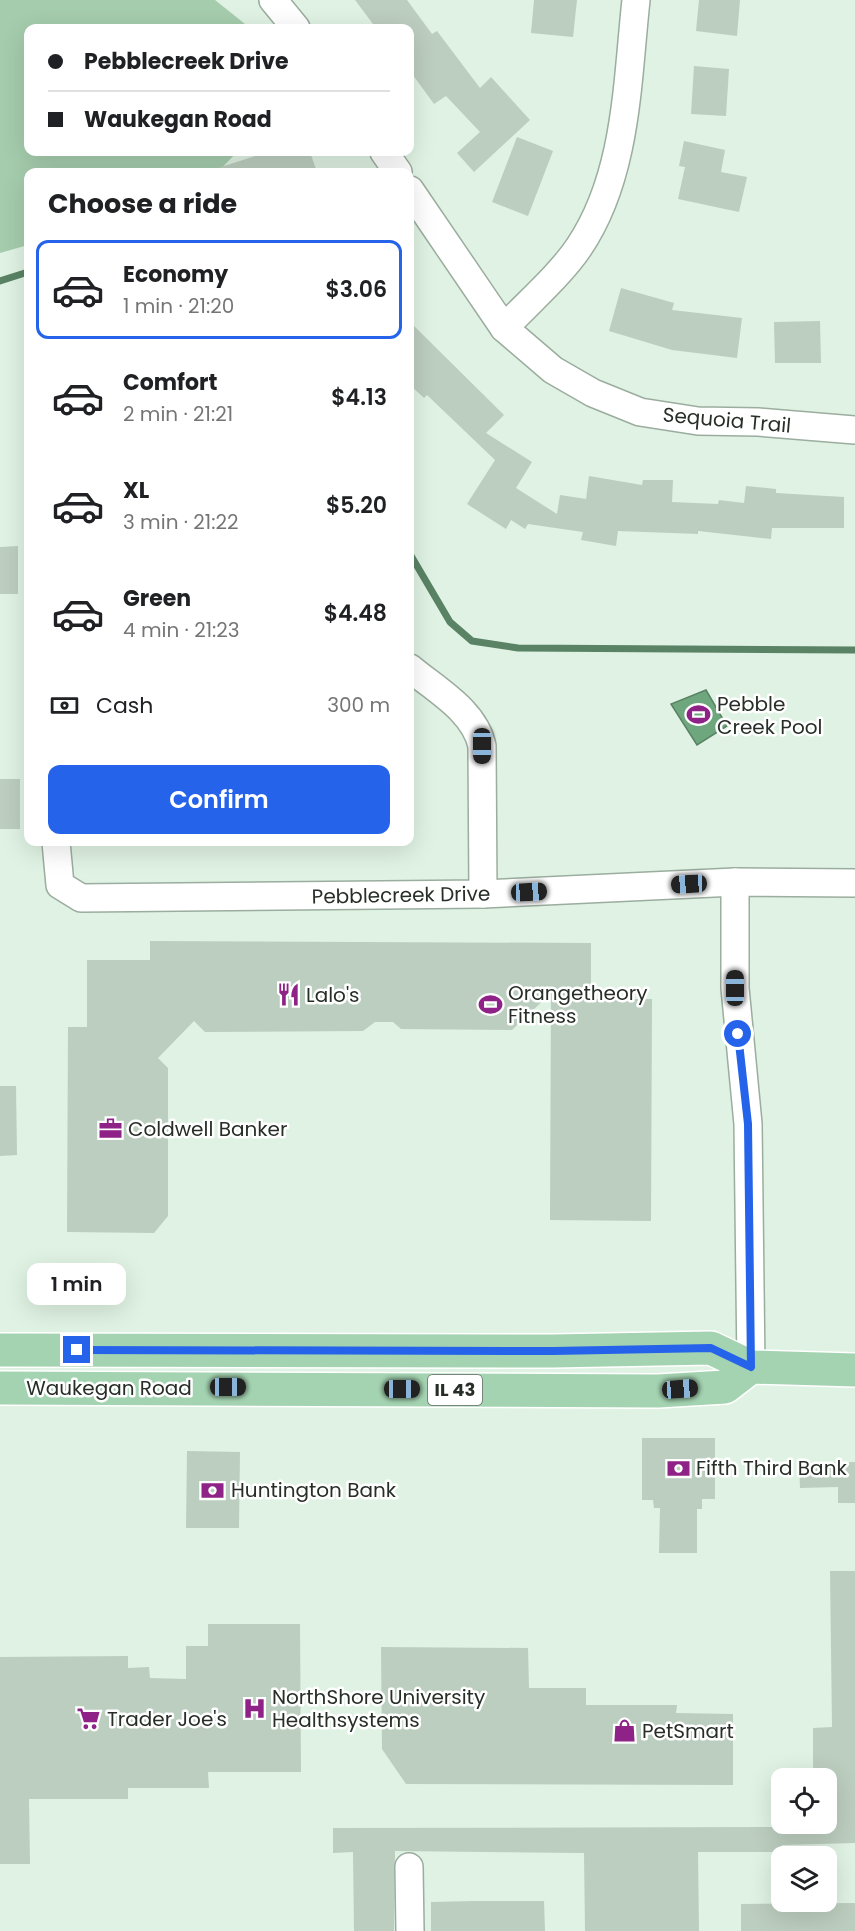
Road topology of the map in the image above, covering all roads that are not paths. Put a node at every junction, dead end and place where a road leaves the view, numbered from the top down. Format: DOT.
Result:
graph roads {
  1 [pos="273,0"];
  2 [pos="636,0"];
  3 [pos="293,24"];
  4 [pos="414,195"];
  5 [pos="504,328"];
  6 [pos="855,430"];
  7 [pos="414,671"];
  8 [pos="56,846"];
  9 [pos="735,882"];
  10 [pos="855,883"];
  11 [pos="483,894"];
  12 [pos="0,1350"];
  13 [pos="751,1367"];
  14 [pos="855,1370"];
  15 [pos="0,1388"];
  16 [pos="409,1867"];
  17 [pos="410,1931"];
  1 -- 3 [label="street"];
  2 -- 5 [label="street"];
  4 -- 5 [label="street, Sequoia Trail"];
  5 -- 6 [label="street, Sequoia Trail"];
  7 -- 11 [label="street"];
  8 -- 11 [label="street, Pebblecreek Drive"];
  9 -- 10 [label="street, Pebblecreek Drive"];
  9 -- 11 [label="street, Pebblecreek Drive"];
  9 -- 13 [label="street"];
  12 -- 13 [label="main road, Waukegan Road / IL 43"];
  13 -- 14 [label="main road, Waukegan Road / IL 43"];
  13 -- 15 [label="main road, Waukegan Road / IL 43"];
  16 -- 17 [label="street"];
}
